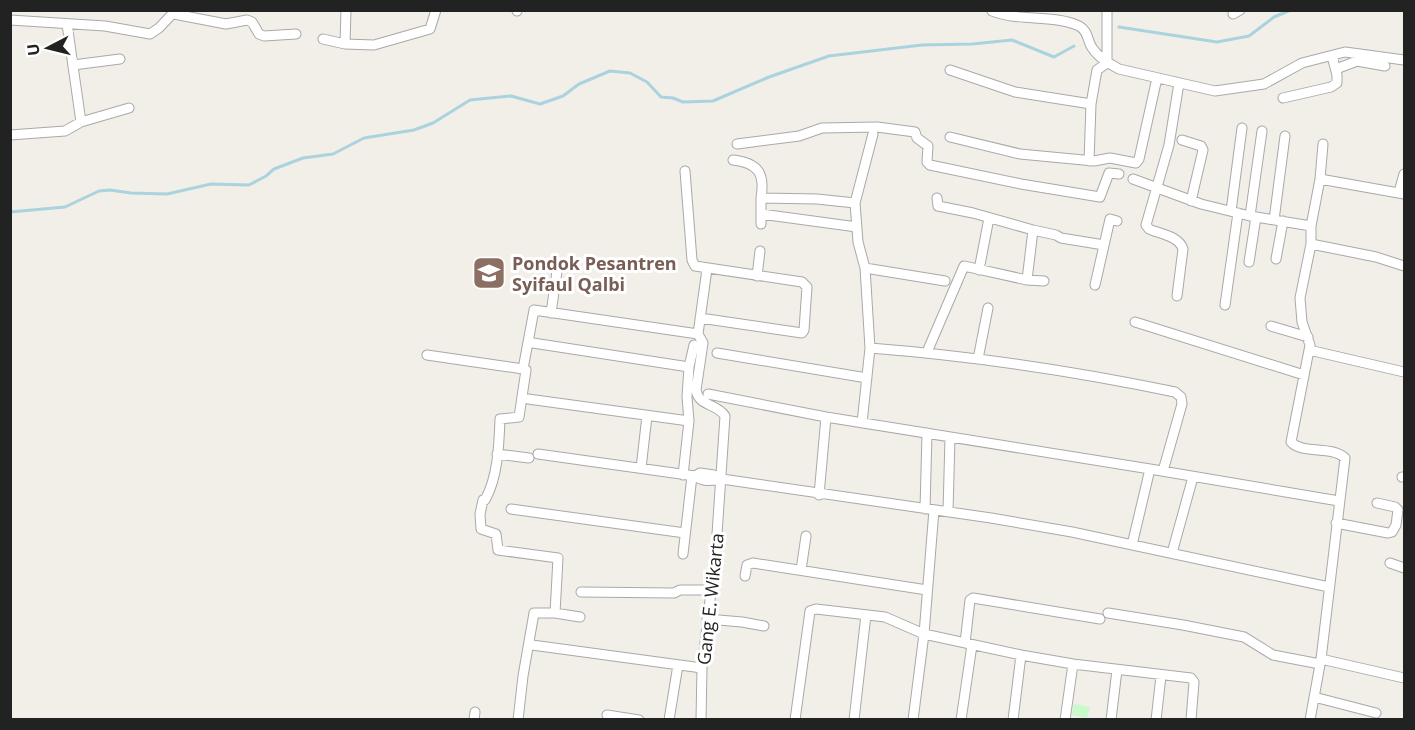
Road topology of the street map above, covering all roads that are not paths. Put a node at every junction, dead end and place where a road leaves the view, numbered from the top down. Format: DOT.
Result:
graph roads {
  1 [pos="346,10"];
  2 [pos="435,10"];
  3 [pos="1107,10"];
  4 [pos="992,11"];
  5 [pos="175,12"];
  6 [pos="10,20"];
  7 [pos="67,24"];
  8 [pos="296,34"];
  9 [pos="323,39"];
  10 [pos="345,44"];
  11 [pos="1332,56"];
  12 [pos="120,58"];
  13 [pos="1404,60"];
  14 [pos="1107,63"];
  15 [pos="73,65"];
  16 [pos="1385,66"];
  17 [pos="1336,69"];
  18 [pos="950,70"];
  19 [pos="1157,78"];
  20 [pos="1179,83"];
  21 [pos="1283,98"];
  22 [pos="1091,104"];
  23 [pos="129,108"];
  24 [pos="81,122"];
  25 [pos="1242,128"];
  26 [pos="1262,131"];
  27 [pos="873,134"];
  28 [pos="10,135"];
  29 [pos="950,136"];
  30 [pos="1285,136"];
  31 [pos="1182,140"];
  32 [pos="737,144"];
  33 [pos="1323,144"];
  34 [pos="733,160"];
  35 [pos="1089,161"];
  36 [pos="685,171"];
  37 [pos="1119,174"];
  38 [pos="1404,174"];
  39 [pos="1133,179"];
  40 [pos="1320,179"];
  41 [pos="1158,189"];
  42 [pos="1402,193"];
  43 [pos="761,198"];
  44 [pos="937,198"];
  45 [pos="1191,201"];
  46 [pos="855,203"];
  47 [pos="1234,212"];
  48 [pos="1253,216"];
  49 [pos="989,218"];
  50 [pos="1278,220"];
  51 [pos="1117,221"];
  52 [pos="1311,226"];
  53 [pos="857,227"];
  54 [pos="1033,230"];
  55 [pos="1104,244"];
  56 [pos="1311,244"];
  57 [pos="760,251"];
  58 [pos="1276,259"];
  59 [pos="1249,262"];
  60 [pos="1404,266"];
  61 [pos="864,268"];
  62 [pos="707,269"];
  63 [pos="979,270"];
  64 [pos="557,271"];
  65 [pos="757,276"];
  66 [pos="1027,280"];
  67 [pos="945,281"];
  68 [pos="1044,281"];
  69 [pos="1095,285"];
  70 [pos="1177,296"];
  71 [pos="1225,305"];
  72 [pos="988,308"];
  73 [pos="551,313"];
  74 [pos="700,318"];
  75 [pos="1135,322"];
  76 [pos="1271,326"];
  77 [pos="698,334"];
  78 [pos="1308,337"];
  79 [pos="533,343"];
  80 [pos="693,345"];
  81 [pos="870,348"];
  82 [pos="1309,350"];
  83 [pos="927,352"];
  84 [pos="717,353"];
  85 [pos="427,355"];
  86 [pos="978,359"];
  87 [pos="689,366"];
  88 [pos="524,369"];
  89 [pos="1404,372"];
  90 [pos="1304,375"];
  91 [pos="867,378"];
  92 [pos="708,394"];
  93 [pos="528,399"];
  94 [pos="647,416"];
  95 [pos="826,417"];
  96 [pos="689,422"];
  97 [pos="861,423"];
  98 [pos="927,433"];
  99 [pos="950,437"];
  100 [pos="496,454"];
  101 [pos="640,468"];
  102 [pos="1150,469"];
  103 [pos="1163,471"];
  104 [pos="690,476"];
  105 [pos="1193,477"];
  106 [pos="721,479"];
  107 [pos="819,495"];
  108 [pos="1339,501"];
  109 [pos="1377,503"];
  110 [pos="511,509"];
  111 [pos="930,510"];
  112 [pos="948,512"];
  113 [pos="1336,523"];
  114 [pos="686,533"];
  115 [pos="806,536"];
  116 [pos="1132,544"];
  117 [pos="1172,553"];
  118 [pos="683,554"];
  119 [pos="1390,563"];
  120 [pos="1404,568"];
  121 [pos="801,570"];
  122 [pos="745,576"];
  123 [pos="1329,587"];
  124 [pos="710,590"];
  125 [pos="927,590"];
  126 [pos="581,592"];
  127 [pos="555,613"];
  128 [pos="866,615"];
  129 [pos="580,617"];
  130 [pos="706,619"];
  131 [pos="764,626"];
  132 [pos="924,634"];
  133 [pos="968,644"];
  134 [pos="532,645"];
  135 [pos="1021,655"];
  136 [pos="1321,662"];
  137 [pos="1073,664"];
  138 [pos="678,665"];
  139 [pos="702,668"];
  140 [pos="1117,670"];
  141 [pos="1161,676"];
  142 [pos="1404,678"];
  143 [pos="1314,697"];
  144 [pos="1376,713"];
  145 [pos="607,715"];
  146 [pos="518,720"];
  147 [pos="639,720"];
  148 [pos="669,720"];
  149 [pos="701,720"];
  150 [pos="795,720"];
  151 [pos="854,720"];
  152 [pos="913,720"];
  153 [pos="961,720"];
  154 [pos="1013,720"];
  155 [pos="1065,720"];
  156 [pos="1111,720"];
  157 [pos="1156,720"];
  158 [pos="1191,720"];
  159 [pos="1310,720"];
  1 -- 10 [label="street"];
  2 -- 10 [label="street"];
  3 -- 14 [label="street"];
  4 -- 14 [label="street"];
  5 -- 7 [label="street"];
  5 -- 8 [label="street"];
  6 -- 7 [label="street"];
  7 -- 15 [label="street"];
  9 -- 10 [label="street"];
  11 -- 13 [label="street"];
  11 -- 17 [label="street"];
  11 -- 20 [label="street"];
  12 -- 15 [label="street"];
  14 -- 19 [label="street"];
  14 -- 22 [label="street"];
  15 -- 24 [label="street"];
  16 -- 17 [label="street"];
  17 -- 21 [label="street"];
  18 -- 22 [label="street"];
  19 -- 20 [label="street"];
  19 -- 35 [label="street"];
  20 -- 41 [label="street"];
  22 -- 35 [label="street"];
  23 -- 24 [label="street"];
  24 -- 28 [label="street"];
  25 -- 47 [label="street"];
  26 -- 48 [label="street"];
  27 -- 46 [label="street"];
  29 -- 35 [label="street"];
  30 -- 50 [label="street"];
  31 -- 45 [label="street"];
  32 -- 37 [label="street"];
  33 -- 40 [label="street"];
  34 -- 43 [label="street"];
  36 -- 62 [label="street"];
  38 -- 42 [label="street"];
  39 -- 41 [label="street"];
  40 -- 42 [label="street"];
  40 -- 52 [label="street"];
  41 -- 45 [label="street"];
  41 -- 70 [label="street"];
  43 -- 46 [label="street"];
  43 -- 53 [label="street"];
  44 -- 49 [label="street"];
  45 -- 47 [label="street"];
  46 -- 53 [label="street"];
  47 -- 48 [label="street"];
  47 -- 71 [label="street"];
  48 -- 50 [label="street"];
  48 -- 59 [label="street"];
  49 -- 54 [label="street"];
  49 -- 63 [label="street"];
  50 -- 52 [label="street"];
  50 -- 58 [label="street"];
  51 -- 55 [label="street"];
  52 -- 56 [label="street"];
  53 -- 61 [label="street"];
  54 -- 55 [label="street"];
  54 -- 66 [label="street"];
  55 -- 69 [label="street"];
  56 -- 60 [label="street"];
  56 -- 78 [label="street"];
  57 -- 65 [label="street"];
  61 -- 67 [label="street"];
  61 -- 81 [label="street"];
  62 -- 65 [label="street"];
  62 -- 74 [label="street"];
  63 -- 66 [label="street"];
  63 -- 83 [label="street"];
  64 -- 73 [label="street"];
  65 -- 74 [label="street"];
  66 -- 68 [label="street"];
  72 -- 86 [label="street"];
  73 -- 77 [label="street"];
  73 -- 88 [label="street"];
  74 -- 77 [label="street"];
  75 -- 90 [label="street"];
  76 -- 78 [label="street"];
  77 -- 106 [label="street, Gang E. Wikarta"];
  78 -- 82 [label="street"];
  79 -- 87 [label="street"];
  80 -- 87 [label="street"];
  81 -- 83 [label="street"];
  81 -- 91 [label="street"];
  82 -- 89 [label="street"];
  82 -- 90 [label="street"];
  83 -- 86 [label="street"];
  84 -- 91 [label="street"];
  85 -- 88 [label="street"];
  86 -- 103 [label="street"];
  87 -- 96 [label="street"];
  88 -- 100 [label="street"];
  90 -- 108 [label="street"];
  91 -- 97 [label="street"];
  92 -- 95 [label="street"];
  93 -- 94 [label="street"];
  94 -- 96 [label="street"];
  94 -- 101 [label="street"];
  95 -- 97 [label="street"];
  95 -- 107 [label="street"];
  96 -- 104 [label="street"];
  97 -- 98 [label="street"];
  98 -- 99 [label="street"];
  98 -- 111 [label="street"];
  99 -- 102 [label="street"];
  99 -- 112 [label="street"];
  100 -- 101 [label="street"];
  100 -- 127 [label="street"];
  101 -- 104 [label="street"];
  102 -- 103 [label="street"];
  102 -- 116 [label="street"];
  103 -- 105 [label="street"];
  104 -- 106 [label="street"];
  104 -- 114 [label="street"];
  105 -- 108 [label="street"];
  105 -- 117 [label="street"];
  106 -- 107 [label="street"];
  106 -- 124 [label="street, Gang E. Wikarta"];
  107 -- 111 [label="street"];
  108 -- 113 [label="street"];
  109 -- 113 [label="street"];
  110 -- 114 [label="street"];
  111 -- 112 [label="street"];
  111 -- 125 [label="street"];
  112 -- 116 [label="street"];
  113 -- 123 [label="street"];
  114 -- 118 [label="street"];
  115 -- 121 [label="street"];
  116 -- 117 [label="street"];
  117 -- 123 [label="street"];
  119 -- 120 [label="street"];
  121 -- 122 [label="street"];
  121 -- 125 [label="street"];
  123 -- 136 [label="street"];
  124 -- 126 [label="street"];
  124 -- 130 [label="street, Gang E. Wikarta"];
  125 -- 132 [label="street"];
  127 -- 129 [label="street"];
  127 -- 146 [label="street"];
  128 -- 132 [label="street"];
  128 -- 150 [label="street"];
  128 -- 151 [label="street"];
  130 -- 131 [label="street"];
  130 -- 139 [label="street, Gang E. Wikarta"];
  132 -- 133 [label="street"];
  132 -- 152 [label="street"];
  133 -- 135 [label="street"];
  133 -- 136 [label="street"];
  133 -- 153 [label="street"];
  134 -- 138 [label="street"];
  135 -- 137 [label="street"];
  135 -- 154 [label="street"];
  136 -- 142 [label="street"];
  136 -- 143 [label="street"];
  137 -- 140 [label="street"];
  137 -- 155 [label="street"];
  138 -- 139 [label="street"];
  138 -- 148 [label="street"];
  139 -- 149 [label="street, Gang E. Wikarta"];
  140 -- 141 [label="street"];
  140 -- 156 [label="street"];
  141 -- 157 [label="street"];
  141 -- 158 [label="street"];
  143 -- 144 [label="street"];
  143 -- 159 [label="street"];
  145 -- 147 [label="street"];
}
